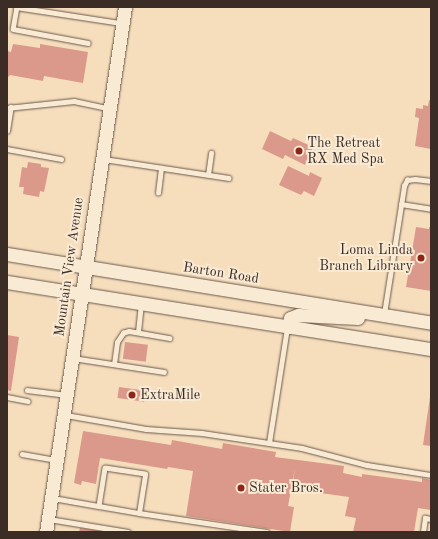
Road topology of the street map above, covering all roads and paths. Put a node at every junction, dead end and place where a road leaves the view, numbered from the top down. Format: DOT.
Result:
graph roads {
  1 [pos="16,7"];
  2 [pos="125,7"];
  3 [pos="123,24"];
  4 [pos="88,43"];
  5 [pos="9,107"];
  6 [pos="110,108"];
  7 [pos="7,131"];
  8 [pos="7,149"];
  9 [pos="211,153"];
  10 [pos="61,158"];
  11 [pos="102,159"];
  12 [pos="161,168"];
  13 [pos="208,175"];
  14 [pos="229,178"];
  15 [pos="431,181"];
  16 [pos="158,193"];
  17 [pos="401,204"];
  18 [pos="431,209"];
  19 [pos="7,254"];
  20 [pos="85,267"];
  21 [pos="7,282"];
  22 [pos="82,295"];
  23 [pos="141,304"];
  24 [pos="388,317"];
  25 [pos="431,323"];
  26 [pos="288,327"];
  27 [pos="138,332"];
  28 [pos="170,338"];
  29 [pos="431,349"];
  30 [pos="72,358"];
  31 [pos="114,364"];
  32 [pos="164,372"];
  33 [pos="27,390"];
  34 [pos="67,395"];
  35 [pos="7,398"];
  36 [pos="28,400"];
  37 [pos="64,415"];
  38 [pos="269,443"];
  39 [pos="22,454"];
  40 [pos="57,460"];
  41 [pos="431,475"];
  42 [pos="51,498"];
  43 [pos="99,506"];
  44 [pos="139,513"];
  45 [pos="48,519"];
  46 [pos="431,519"];
  47 [pos="46,532"];
  48 [pos="128,532"];
  49 [pos="267,532"];
  50 [pos="423,532"];
  1 -- 3 [label="lane"];
  1 -- 4 [label="lane"];
  2 -- 3 [label="main road, Mountain View Avenue"];
  3 -- 6 [label="main road, Mountain View Avenue"];
  5 -- 6 [label="lane"];
  5 -- 7 [label="lane"];
  6 -- 11 [label="main road, Mountain View Avenue"];
  8 -- 10 [label="lane"];
  9 -- 13 [label="lane"];
  11 -- 12 [label="lane"];
  11 -- 20 [label="main road, Mountain View Avenue"];
  12 -- 13 [label="lane"];
  12 -- 16 [label="lane"];
  13 -- 14 [label="lane"];
  15 -- 17 [label="lane"];
  17 -- 18 [label="lane"];
  17 -- 24 [label="lane"];
  19 -- 20 [label="main road, Barton Road"];
  20 -- 22 [label="main road, Mountain View Avenue"];
  20 -- 24 [label="main road, Barton Road"];
  21 -- 22 [label="main road"];
  22 -- 23 [label="main road"];
  22 -- 30 [label="main road, Mountain View Avenue"];
  23 -- 26 [label="main road"];
  23 -- 27 [label="lane"];
  24 -- 25 [label="main road, Barton Road"];
  24 -- 26 [label="main road"];
  26 -- 29 [label="main road"];
  26 -- 38 [label="lane"];
  27 -- 28 [label="lane"];
  27 -- 31 [label="lane"];
  30 -- 31 [label="lane"];
  30 -- 34 [label="main road, Mountain View Avenue"];
  31 -- 32 [label="lane"];
  33 -- 34 [label="lane"];
  34 -- 37 [label="main road, Mountain View Avenue"];
  35 -- 36 [label="lane"];
  37 -- 38 [label="lane"];
  37 -- 40 [label="main road, Mountain View Avenue"];
  38 -- 41 [label="lane"];
  39 -- 40 [label="lane"];
  40 -- 42 [label="main road, Mountain View Avenue"];
  42 -- 43 [label="lane"];
  42 -- 45 [label="main road, Mountain View Avenue"];
  43 -- 44 [label="lane"];
  43 -- 44 [label="lane"];
  44 -- 49 [label="lane"];
  45 -- 47 [label="main road, Mountain View Avenue"];
  45 -- 48 [label="lane"];
  46 -- 50 [label="lane"];
}
